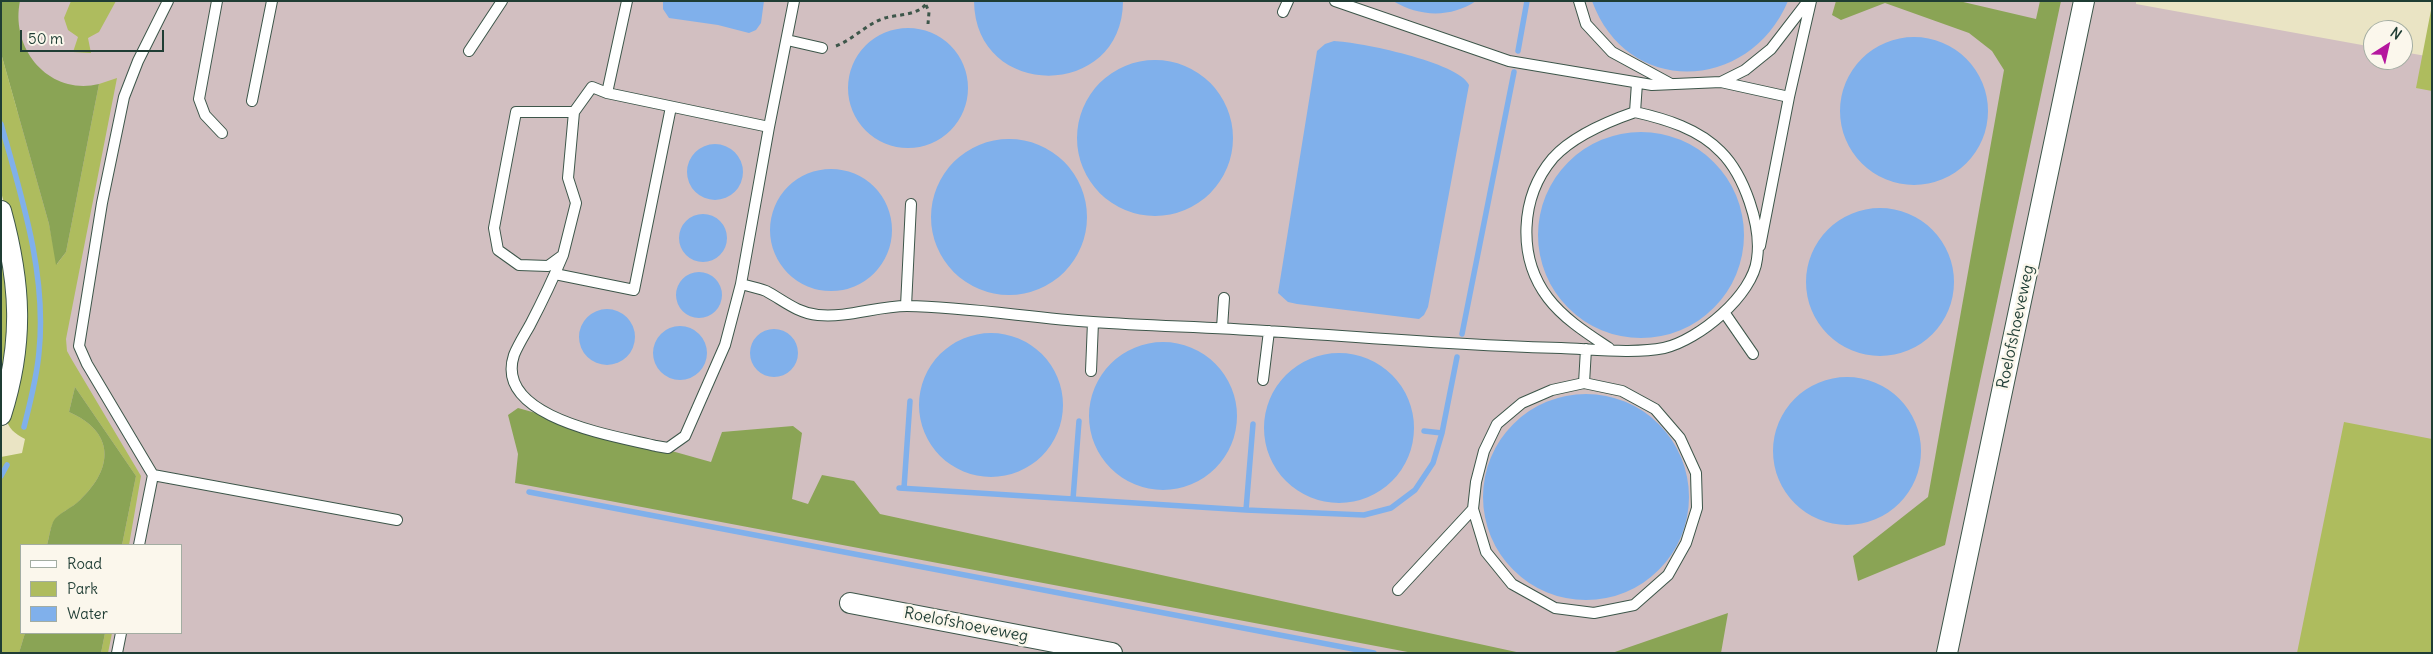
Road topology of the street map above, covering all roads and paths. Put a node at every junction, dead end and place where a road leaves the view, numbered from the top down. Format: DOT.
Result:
graph roads {
  1 [pos="168,1"];
  2 [pos="217,1"];
  3 [pos="272,1"];
  4 [pos="502,1"];
  5 [pos="627,1"];
  6 [pos="794,1"];
  7 [pos="928,1"];
  8 [pos="1288,1"];
  9 [pos="1335,1"];
  10 [pos="1579,1"];
  11 [pos="1810,1"];
  12 [pos="2084,1"];
  13 [pos="926,5"];
  14 [pos="1283,12"];
  15 [pos="928,24"];
  16 [pos="787,40"];
  17 [pos="822,48"];
  18 [pos="469,51"];
  19 [pos="1637,82"];
  20 [pos="1721,82"];
  21 [pos="1672,84"];
  22 [pos="607,93"];
  23 [pos="1789,97"];
  24 [pos="252,101"];
  25 [pos="671,107"];
  26 [pos="574,112"];
  27 [pos="1635,112"];
  28 [pos="769,127"];
  29 [pos="222,133"];
  30 [pos="910,204"];
  31 [pos="1,211"];
  32 [pos="563,255"];
  33 [pos="1758,260"];
  34 [pos="555,274"];
  35 [pos="741,284"];
  36 [pos="1224,298"];
  37 [pos="906,306"];
  38 [pos="1724,312"];
  39 [pos="1093,322"];
  40 [pos="1222,328"];
  41 [pos="1269,331"];
  42 [pos="1586,349"];
  43 [pos="1611,349"];
  44 [pos="1753,354"];
  45 [pos="1091,371"];
  46 [pos="1263,380"];
  47 [pos="1584,383"];
  48 [pos="1,415"];
  49 [pos="153,475"];
  50 [pos="1473,509"];
  51 [pos="397,520"];
  52 [pos="139,544"];
  53 [pos="1398,590"];
  54 [pos="850,603"];
  55 [pos="122,634"];
  56 [pos="117,653"];
  57 [pos="1112,653"];
  58 [pos="1947,653"];
  1 -- 49 [label="lane"];
  2 -- 29 [label="lane"];
  3 -- 24 [label="lane"];
  4 -- 18 [label="lane"];
  5 -- 22 [label="lane"];
  6 -- 16 [label="lane"];
  7 -- 13 [label="path"];
  8 -- 14 [label="lane"];
  9 -- 19 [label="lane"];
  10 -- 21 [label="lane"];
  11 -- 20 [label="lane"];
  11 -- 23 [label="lane"];
  12 -- 58 [label="street, Roelofshoeveweg"];
  13 -- 15 [label="path"];
  13 -- 17 [label="path"];
  16 -- 17 [label="lane"];
  16 -- 28 [label="lane"];
  19 -- 21 [label="lane"];
  19 -- 27 [label="lane"];
  20 -- 21 [label="lane"];
  20 -- 23 [label="lane"];
  22 -- 25 [label="lane"];
  22 -- 26 [label="lane"];
  23 -- 33 [label="lane"];
  25 -- 28 [label="lane"];
  25 -- 34 [label="lane"];
  26 -- 32 [label="lane"];
  26 -- 32 [label="lane"];
  27 -- 33 [label="lane"];
  27 -- 43 [label="lane"];
  28 -- 35 [label="lane"];
  30 -- 37 [label="lane"];
  31 -- 48 [label="street"];
  32 -- 34 [label="lane"];
  33 -- 38 [label="lane"];
  34 -- 35 [label="lane"];
  35 -- 37 [label="lane"];
  36 -- 40 [label="lane"];
  37 -- 39 [label="lane"];
  38 -- 43 [label="lane"];
  38 -- 44 [label="lane"];
  39 -- 40 [label="lane"];
  39 -- 45 [label="lane"];
  40 -- 41 [label="lane"];
  41 -- 42 [label="lane"];
  41 -- 46 [label="lane"];
  42 -- 43 [label="lane"];
  42 -- 47 [label="lane"];
  47 -- 50 [label="lane"];
  47 -- 50 [label="lane"];
  49 -- 51 [label="lane"];
  49 -- 52 [label="lane"];
  50 -- 53 [label="lane"];
  54 -- 57 [label="street, Roelofshoeveweg"];
  55 -- 56 [label="lane"];
}
